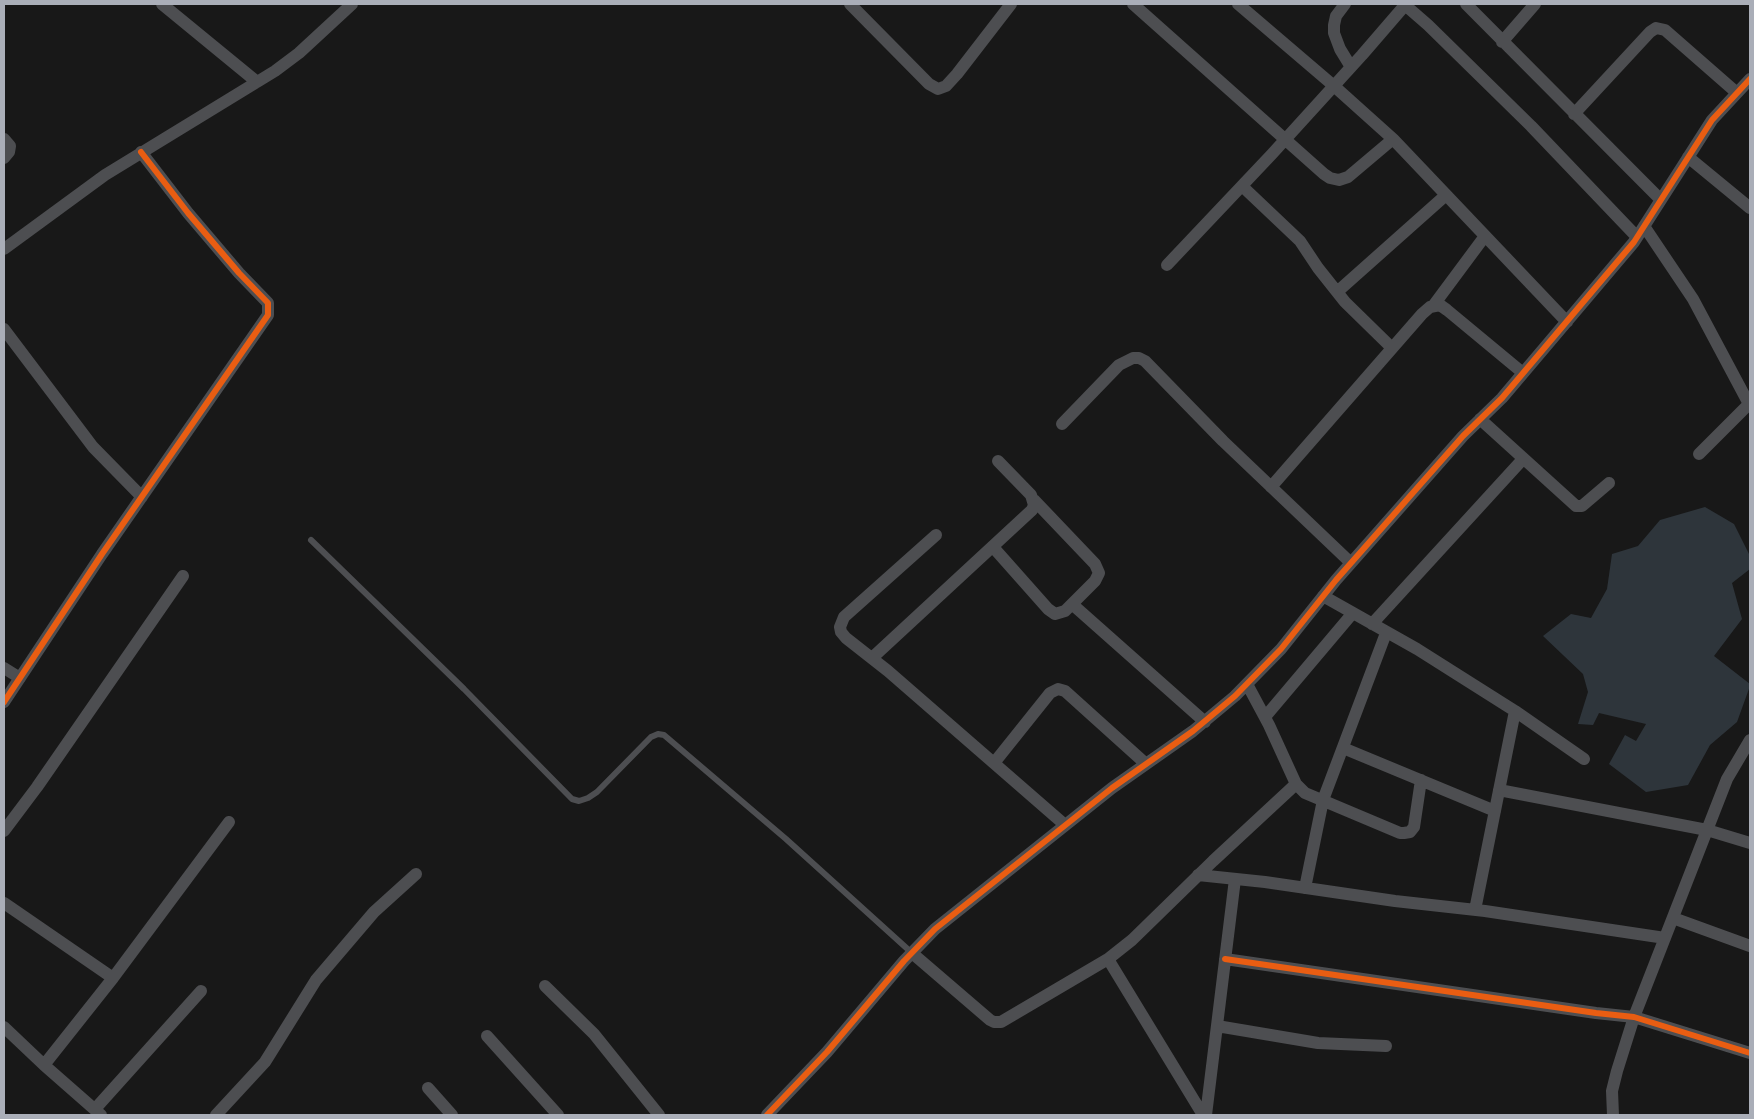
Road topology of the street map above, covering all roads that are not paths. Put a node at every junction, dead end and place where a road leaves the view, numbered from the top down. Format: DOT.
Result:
graph roads {
  1 [pos="162,4"];
  2 [pos="352,4"];
  3 [pos="850,4"];
  4 [pos="1011,4"];
  5 [pos="1133,4"];
  6 [pos="1238,4"];
  7 [pos="1345,4"];
  8 [pos="1405,4"];
  9 [pos="1466,4"];
  10 [pos="1535,4"];
  11 [pos="1502,42"];
  12 [pos="1351,67"];
  13 [pos="257,82"];
  14 [pos="1334,86"];
  15 [pos="1745,88"];
  16 [pos="1574,114"];
  17 [pos="4,139"];
  18 [pos="1393,139"];
  19 [pos="1285,140"];
  20 [pos="141,152"];
  21 [pos="1688,157"];
  22 [pos="4,158"];
  23 [pos="1242,186"];
  24 [pos="1446,195"];
  25 [pos="1661,200"];
  26 [pos="1750,208"];
  27 [pos="1641,232"];
  28 [pos="1485,236"];
  29 [pos="9,238"];
  30 [pos="4,249"];
  31 [pos="1167,265"];
  32 [pos="1338,292"];
  33 [pos="1433,306"];
  34 [pos="1567,322"];
  35 [pos="4,329"];
  36 [pos="1392,348"];
  37 [pos="1523,373"];
  38 [pos="1750,405"];
  39 [pos="1480,419"];
  40 [pos="1062,424"];
  41 [pos="1699,454"];
  42 [pos="1523,459"];
  43 [pos="998,461"];
  44 [pos="1609,483"];
  45 [pos="1271,487"];
  46 [pos="142,497"];
  47 [pos="1034,500"];
  48 [pos="936,535"];
  49 [pos="311,540"];
  50 [pos="993,547"];
  51 [pos="1351,563"];
  52 [pos="182,576"];
  53 [pos="1324,596"];
  54 [pos="1072,604"];
  55 [pos="1352,614"];
  56 [pos="1372,624"];
  57 [pos="1386,632"];
  58 [pos="872,658"];
  59 [pos="4,668"];
  60 [pos="20,678"];
  61 [pos="1247,684"];
  62 [pos="4,702"];
  63 [pos="1515,711"];
  64 [pos="1265,717"];
  65 [pos="1205,722"];
  66 [pos="1750,740"];
  67 [pos="1344,748"];
  68 [pos="1584,759"];
  69 [pos="994,764"];
  70 [pos="1146,764"];
  71 [pos="1421,780"];
  72 [pos="1296,784"];
  73 [pos="1499,790"];
  74 [pos="1322,800"];
  75 [pos="1495,811"];
  76 [pos="229,822"];
  77 [pos="1065,825"];
  78 [pos="1707,830"];
  79 [pos="4,831"];
  80 [pos="1750,844"];
  81 [pos="416,874"];
  82 [pos="1198,875"];
  83 [pos="1235,879"];
  84 [pos="1305,888"];
  85 [pos="4,903"];
  86 [pos="1475,910"];
  87 [pos="1673,918"];
  88 [pos="1665,938"];
  89 [pos="1750,946"];
  90 [pos="912,953"];
  91 [pos="1225,958"];
  92 [pos="1108,959"];
  93 [pos="113,978"];
  94 [pos="545,986"];
  95 [pos="201,991"];
  96 [pos="1634,1017"];
  97 [pos="1217,1026"];
  98 [pos="4,1027"];
  99 [pos="487,1036"];
  100 [pos="1386,1046"];
  101 [pos="1750,1054"];
  102 [pos="44,1066"];
  103 [pos="428,1088"];
  104 [pos="98,1112"];
  105 [pos="216,1115"];
  106 [pos="451,1115"];
  107 [pos="558,1115"];
  108 [pos="659,1115"];
  109 [pos="767,1115"];
  110 [pos="1205,1115"];
  111 [pos="1613,1115"];
  1 -- 13 [label="street"];
  2 -- 13 [label="street"];
  3 -- 4 [label="street"];
  5 -- 19 [label="street"];
  6 -- 14 [label="street"];
  7 -- 12 [label="street"];
  8 -- 12 [label="street"];
  8 -- 27 [label="street"];
  9 -- 11 [label="street"];
  10 -- 11 [label="street"];
  11 -- 16 [label="street"];
  12 -- 14 [label="street"];
  13 -- 20 [label="street"];
  14 -- 18 [label="street"];
  14 -- 19 [label="street"];
  15 -- 16 [label="street"];
  15 -- 21 [label="street"];
  16 -- 25 [label="street"];
  17 -- 22 [label="street"];
  18 -- 19 [label="street"];
  18 -- 24 [label="street"];
  19 -- 23 [label="street"];
  20 -- 29 [label="street"];
  20 -- 46 [label="street"];
  21 -- 25 [label="street"];
  21 -- 26 [label="street"];
  23 -- 31 [label="street"];
  23 -- 32 [label="street"];
  24 -- 28 [label="street"];
  24 -- 32 [label="street"];
  25 -- 27 [label="street"];
  27 -- 34 [label="street"];
  27 -- 38 [label="street"];
  28 -- 33 [label="street"];
  28 -- 34 [label="street"];
  29 -- 30 [label="street"];
  32 -- 36 [label="street"];
  33 -- 36 [label="street"];
  33 -- 37 [label="street"];
  34 -- 37 [label="street"];
  35 -- 46 [label="street"];
  36 -- 45 [label="street"];
  37 -- 39 [label="street"];
  38 -- 41 [label="street"];
  39 -- 42 [label="street"];
  39 -- 51 [label="street"];
  40 -- 45 [label="street"];
  42 -- 44 [label="street"];
  42 -- 56 [label="street"];
  43 -- 47 [label="street"];
  45 -- 51 [label="street"];
  46 -- 60 [label="street"];
  47 -- 50 [label="street"];
  47 -- 54 [label="street"];
  48 -- 58 [label="street"];
  49 -- 90 [label="lane"];
  50 -- 54 [label="street"];
  50 -- 58 [label="street"];
  51 -- 53 [label="street"];
  52 -- 79 [label="street"];
  53 -- 55 [label="street"];
  53 -- 61 [label="street"];
  54 -- 65 [label="street"];
  55 -- 56 [label="street"];
  55 -- 64 [label="street"];
  56 -- 57 [label="street"];
  57 -- 63 [label="street"];
  57 -- 67 [label="street"];
  58 -- 69 [label="street"];
  59 -- 60 [label="street"];
  60 -- 62 [label="street"];
  61 -- 64 [label="street"];
  61 -- 65 [label="street"];
  63 -- 68 [label="street"];
  63 -- 73 [label="street"];
  64 -- 72 [label="street"];
  65 -- 70 [label="street"];
  66 -- 78 [label="street"];
  67 -- 71 [label="street"];
  67 -- 74 [label="street"];
  69 -- 70 [label="street"];
  69 -- 77 [label="street"];
  70 -- 77 [label="street"];
  71 -- 74 [label="street"];
  71 -- 75 [label="street"];
  72 -- 74 [label="street"];
  72 -- 82 [label="street"];
  73 -- 75 [label="street"];
  73 -- 78 [label="street"];
  74 -- 84 [label="street"];
  75 -- 86 [label="street"];
  76 -- 93 [label="street"];
  77 -- 90 [label="street"];
  78 -- 80 [label="street"];
  78 -- 87 [label="street"];
  81 -- 105 [label="street"];
  82 -- 83 [label="street"];
  82 -- 92 [label="street"];
  83 -- 84 [label="street"];
  83 -- 91 [label="street"];
  84 -- 86 [label="street"];
  85 -- 93 [label="street"];
  86 -- 88 [label="street"];
  87 -- 88 [label="street"];
  87 -- 89 [label="street"];
  88 -- 96 [label="street"];
  90 -- 92 [label="street"];
  90 -- 109 [label="street"];
  91 -- 96 [label="street"];
  91 -- 97 [label="street"];
  92 -- 110 [label="street"];
  93 -- 102 [label="street"];
  94 -- 108 [label="street"];
  95 -- 104 [label="street"];
  96 -- 101 [label="street"];
  96 -- 111 [label="street"];
  97 -- 100 [label="street"];
  97 -- 110 [label="street"];
  98 -- 102 [label="street"];
  99 -- 107 [label="street"];
  102 -- 104 [label="street"];
  103 -- 106 [label="street"];
}
